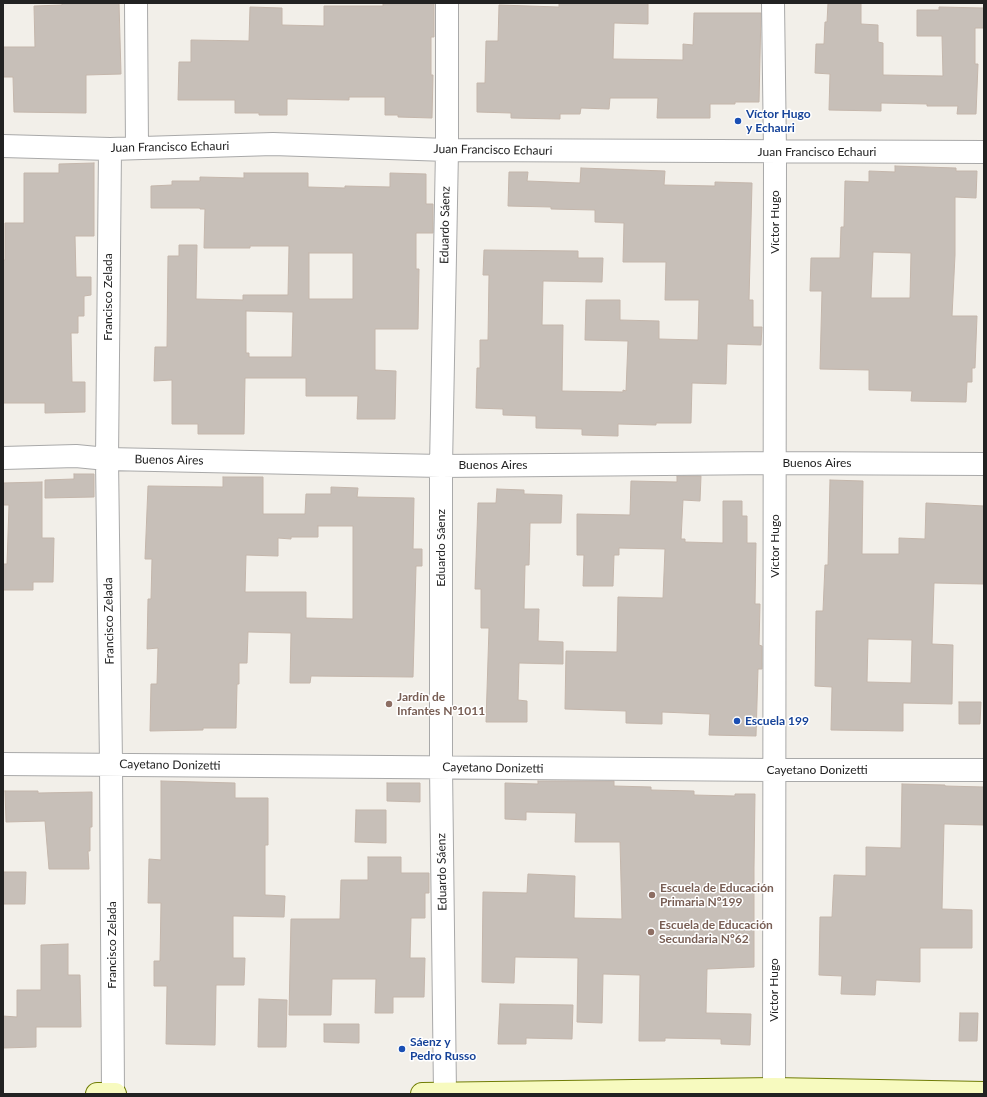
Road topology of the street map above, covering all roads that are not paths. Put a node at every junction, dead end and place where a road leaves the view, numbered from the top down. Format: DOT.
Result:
graph roads {
  1 [pos="136,3"];
  2 [pos="447,3"];
  3 [pos="773,3"];
  4 [pos="3,146"];
  5 [pos="137,148"];
  6 [pos="110,149"];
  7 [pos="447,150"];
  8 [pos="775,152"];
  9 [pos="984,152"];
  10 [pos="3,458"];
  11 [pos="107,459"];
  12 [pos="775,463"];
  13 [pos="984,464"];
  14 [pos="441,466"];
  15 [pos="3,764"];
  16 [pos="111,764"];
  17 [pos="441,767"];
  18 [pos="774,770"];
  19 [pos="984,770"];
  20 [pos="774,1089"];
  21 [pos="820,1092"];
  22 [pos="984,1093"];
  23 [pos="97,1094"];
  24 [pos="114,1094"];
  25 [pos="422,1094"];
  26 [pos="445,1094"];
  1 -- 5 [label="street"];
  2 -- 7 [label="street, Eduardo Sáenz"];
  3 -- 8 [label="street, Víctor Hugo"];
  4 -- 6 [label="street, Juan Francisco Echauri"];
  5 -- 6 [label="street, Juan Francisco Echauri"];
  5 -- 7 [label="street, Juan Francisco Echauri"];
  6 -- 11 [label="street, Francisco Zelada"];
  7 -- 8 [label="street, Juan Francisco Echauri"];
  7 -- 14 [label="street, Eduardo Sáenz"];
  8 -- 9 [label="street, Juan Francisco Echauri"];
  8 -- 12 [label="street, Víctor Hugo"];
  10 -- 11 [label="street, Buenos Aires"];
  11 -- 14 [label="street, Buenos Aires"];
  11 -- 16 [label="street, Francisco Zelada"];
  12 -- 13 [label="street, Buenos Aires"];
  12 -- 14 [label="street, Buenos Aires"];
  12 -- 18 [label="street, Víctor Hugo"];
  14 -- 17 [label="street, Eduardo Sáenz"];
  15 -- 16 [label="street, Cayetano Donizetti"];
  16 -- 17 [label="street, Cayetano Donizetti"];
  16 -- 24 [label="street, Francisco Zelada"];
  17 -- 18 [label="street, Cayetano Donizetti"];
  17 -- 26 [label="street, Eduardo Sáenz"];
  18 -- 19 [label="street, Cayetano Donizetti"];
  18 -- 20 [label="street, Víctor Hugo"];
  20 -- 21 [label="street"];
  20 -- 26 [label="street"];
  21 -- 22 [label="street"];
  23 -- 24 [label="street"];
  25 -- 26 [label="street"];
}
